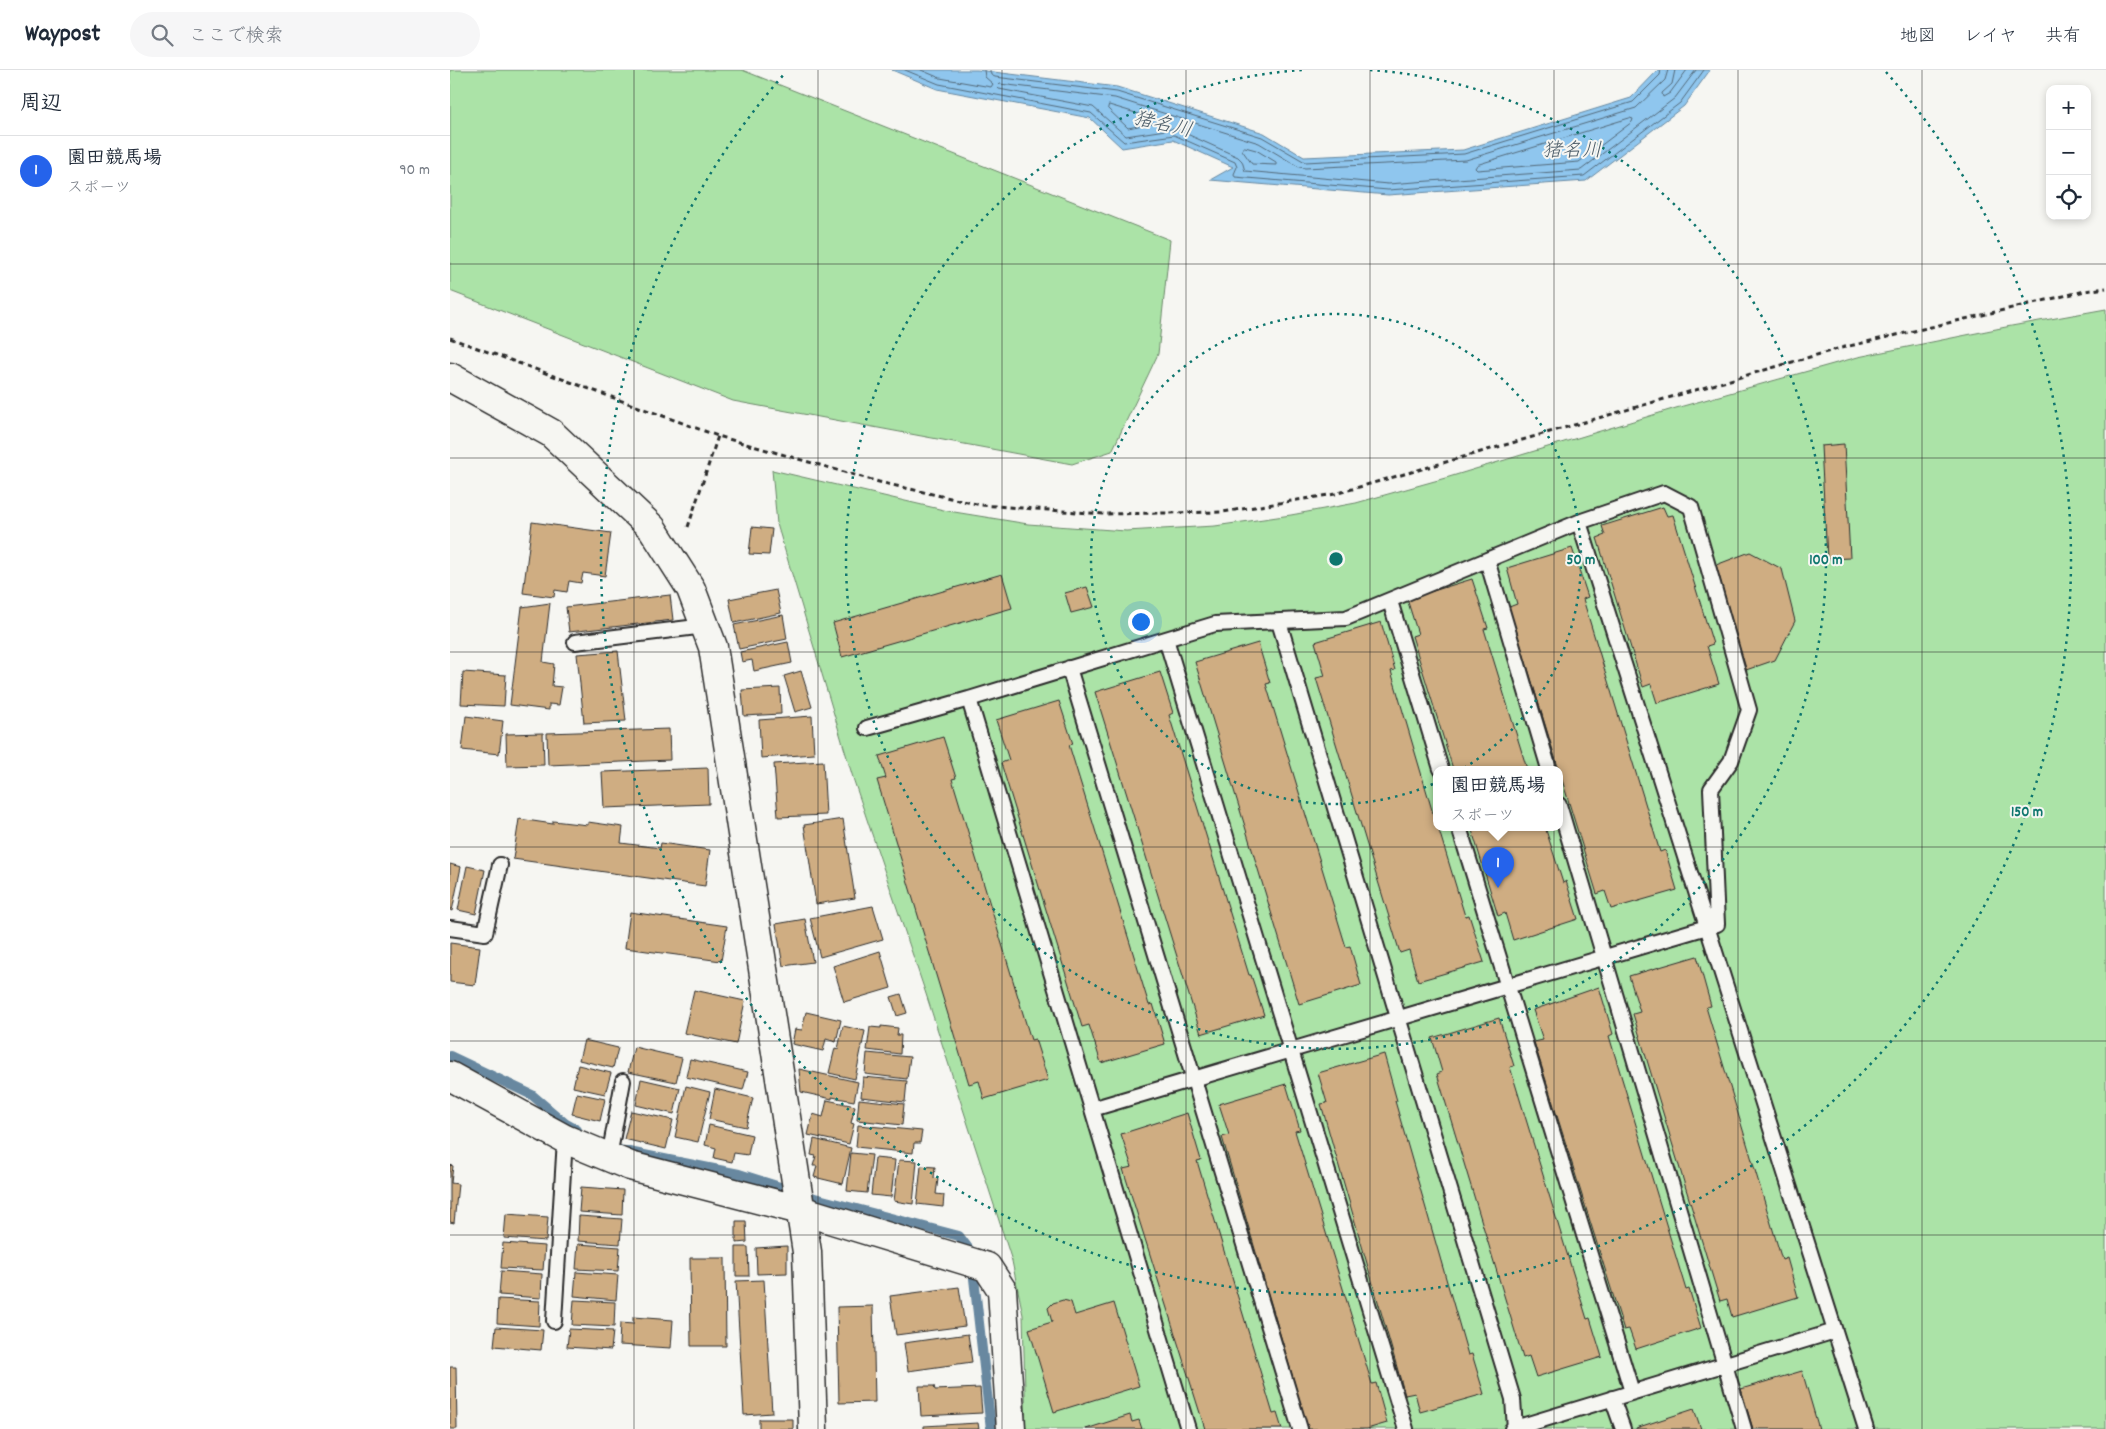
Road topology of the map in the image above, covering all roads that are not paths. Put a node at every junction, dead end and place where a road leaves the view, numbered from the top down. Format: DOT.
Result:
graph roads {
  1 [pos="450,377"];
  2 [pos="1579,522"];
  3 [pos="1487,560"];
  4 [pos="1390,600"];
  5 [pos="1279,622"];
  6 [pos="705,626"];
  7 [pos="1166,639"];
  8 [pos="575,642"];
  9 [pos="1070,668"];
  10 [pos="969,699"];
  11 [pos="867,728"];
  12 [pos="1440,766"];
  13 [pos="1547,766"];
  14 [pos="1563,820"];
  15 [pos="1460,831"];
  16 [pos="500,865"];
  17 [pos="450,928"];
  18 [pos="1707,928"];
  19 [pos="1604,958"];
  20 [pos="1508,987"];
  21 [pos="1398,1019"];
  22 [pos="1291,1050"];
  23 [pos="450,1076"];
  24 [pos="1194,1079"];
  25 [pos="623,1081"];
  26 [pos="1092,1109"];
  27 [pos="565,1139"];
  28 [pos="609,1157"];
  29 [pos="800,1210"];
  30 [pos="554,1322"];
  31 [pos="1835,1331"];
  32 [pos="1724,1364"];
  33 [pos="1632,1392"];
  34 [pos="1612,1398"];
  35 [pos="814,1429"];
  36 [pos="1011,1429"];
  37 [pos="1188,1429"];
  38 [pos="1300,1429"];
  39 [pos="1406,1429"];
  40 [pos="1514,1429"];
  41 [pos="1623,1429"];
  42 [pos="1744,1429"];
  43 [pos="1866,1429"];
  1 -- 6 [label="street"];
  2 -- 3 [label="lane"];
  2 -- 18 [label="lane"];
  2 -- 18 [label="lane"];
  3 -- 4 [label="lane"];
  3 -- 13 [label="lane"];
  4 -- 5 [label="lane"];
  4 -- 12 [label="lane"];
  5 -- 7 [label="lane"];
  5 -- 21 [label="lane"];
  6 -- 8 [label="lane"];
  6 -- 29 [label="street"];
  7 -- 9 [label="lane"];
  7 -- 22 [label="lane"];
  9 -- 10 [label="lane"];
  9 -- 24 [label="lane"];
  10 -- 11 [label="lane"];
  10 -- 26 [label="lane"];
  14 -- 19 [label="lane"];
  15 -- 20 [label="lane"];
  16 -- 17 [label="lane"];
  18 -- 19 [label="lane"];
  18 -- 31 [label="lane"];
  19 -- 20 [label="lane"];
  19 -- 32 [label="lane"];
  20 -- 21 [label="lane"];
  20 -- 33 [label="lane"];
  21 -- 22 [label="lane"];
  21 -- 40 [label="lane"];
  22 -- 24 [label="lane"];
  22 -- 39 [label="lane"];
  23 -- 27 [label="street"];
  24 -- 26 [label="lane"];
  24 -- 38 [label="lane"];
  25 -- 28 [label="lane"];
  26 -- 37 [label="lane"];
  27 -- 28 [label="street"];
  27 -- 30 [label="lane"];
  28 -- 29 [label="street"];
  29 -- 35 [label="street"];
  29 -- 36 [label="street"];
  31 -- 32 [label="lane"];
  31 -- 43 [label="lane"];
  32 -- 33 [label="lane"];
  32 -- 42 [label="lane"];
  33 -- 34 [label="lane"];
  34 -- 40 [label="lane"];
  34 -- 41 [label="lane"];
}
